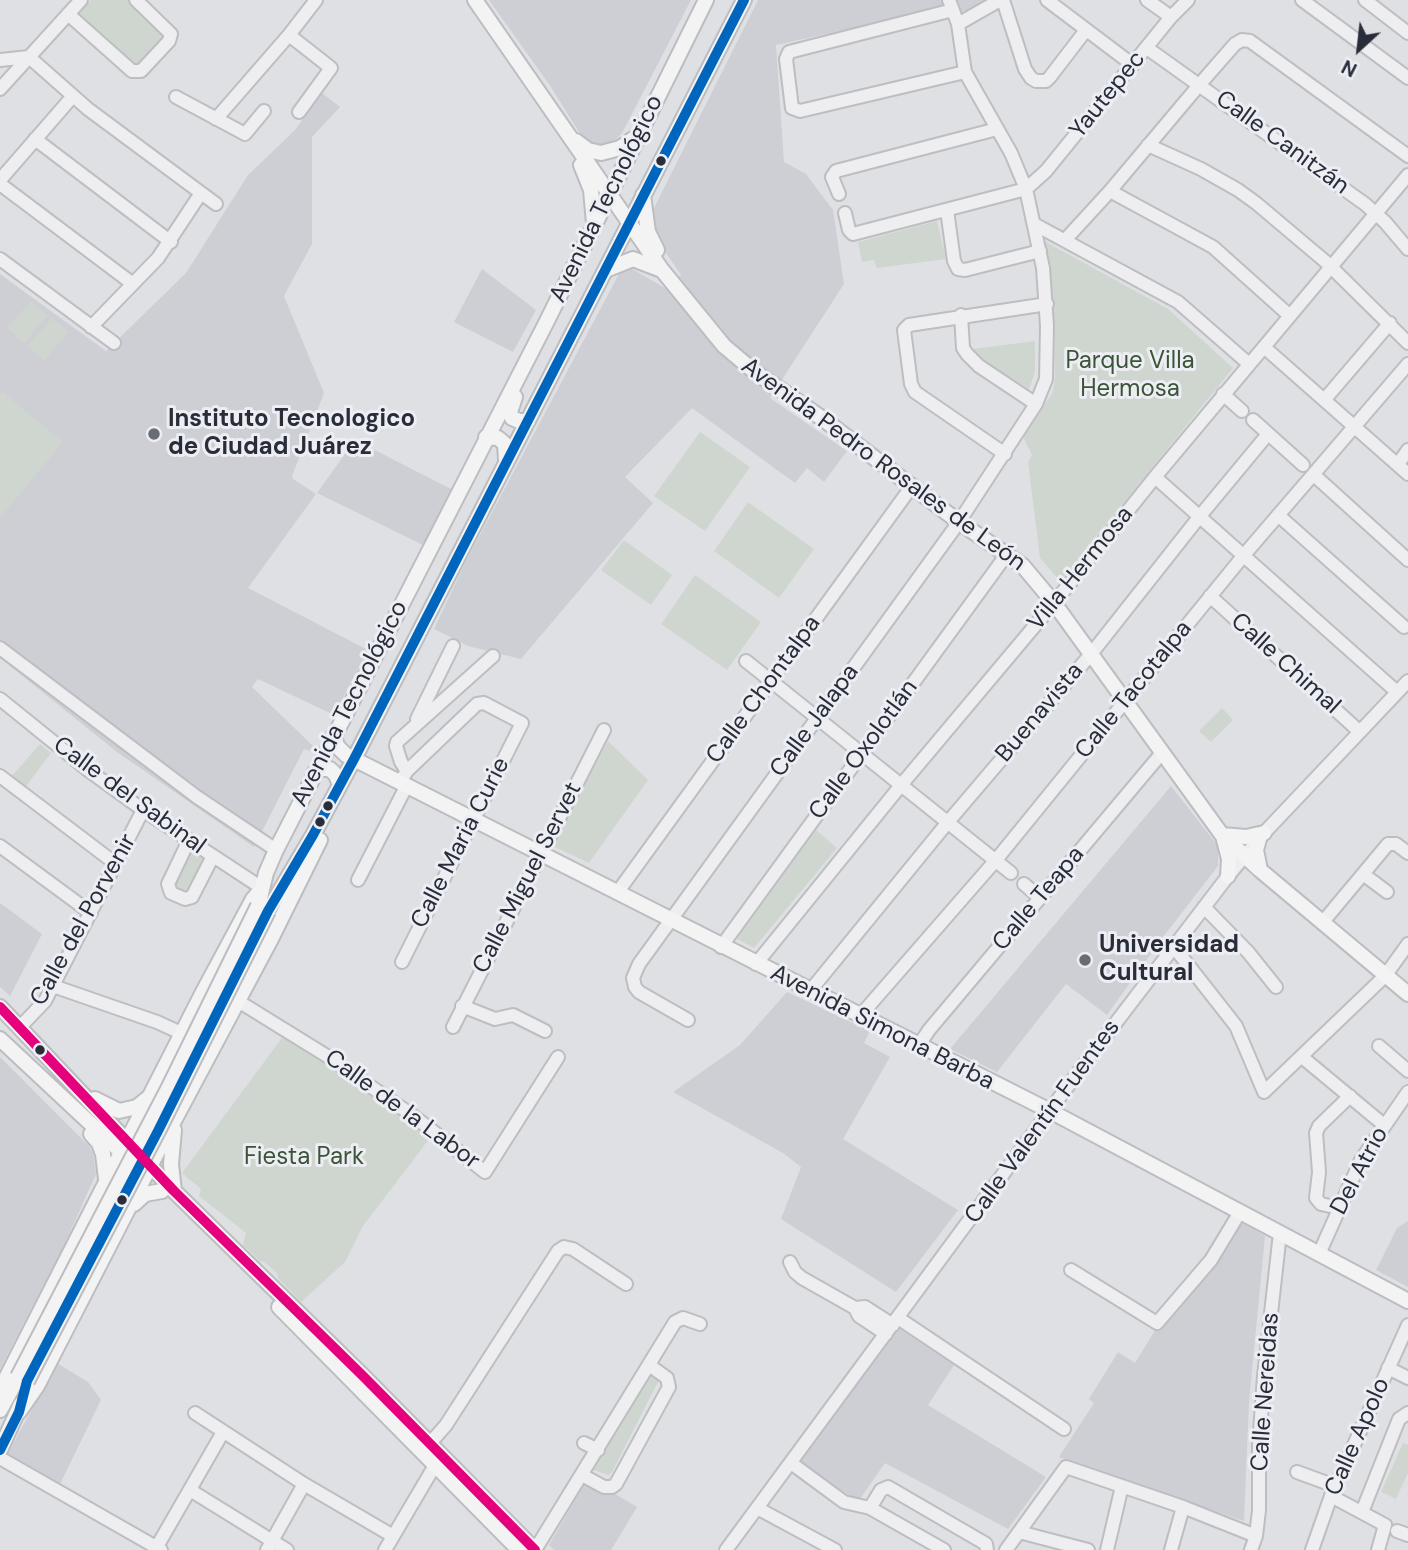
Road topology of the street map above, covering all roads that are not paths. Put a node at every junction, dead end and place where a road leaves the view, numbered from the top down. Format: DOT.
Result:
graph roads {
  1 [pos="80,0"];
  2 [pos="136,0"];
  3 [pos="317,0"];
  4 [pos="475,0"];
  5 [pos="706,0"];
  6 [pos="744,0"];
  7 [pos="1001,0"];
  8 [pos="1047,0"];
  9 [pos="1147,0"];
  10 [pos="1188,0"];
  11 [pos="1301,0"];
  12 [pos="1365,0"];
  13 [pos="951,5"];
  14 [pos="68,14"];
  15 [pos="1171,17"];
  16 [pos="958,24"];
  17 [pos="1086,30"];
  18 [pos="1408,33"];
  19 [pos="289,35"];
  20 [pos="1147,48"];
  21 [pos="29,57"];
  22 [pos="0,60"];
  23 [pos="1133,65"];
  24 [pos="965,72"];
  25 [pos="1408,78"];
  26 [pos="1200,84"];
  27 [pos="0,89"];
  28 [pos="72,96"];
  29 [pos="176,97"];
  30 [pos="264,111"];
  31 [pos="299,112"];
  32 [pos="216,119"];
  33 [pos="997,129"];
  34 [pos="565,132"];
  35 [pos="637,136"];
  36 [pos="35,139"];
  37 [pos="1148,145"];
  38 [pos="1408,156"];
  39 [pos="1408,175"];
  40 [pos="0,182"];
  41 [pos="1027,189"];
  42 [pos="1110,191"];
  43 [pos="201,193"];
  44 [pos="839,194"];
  45 [pos="609,195"];
  46 [pos="643,195"];
  47 [pos="216,204"];
  48 [pos="947,210"];
  49 [pos="845,214"];
  50 [pos="1377,214"];
  51 [pos="629,223"];
  52 [pos="1034,223"];
  53 [pos="594,224"];
  54 [pos="1066,239"];
  55 [pos="171,242"];
  56 [pos="1408,249"];
  57 [pos="1040,251"];
  58 [pos="0,259"];
  59 [pos="1331,268"];
  60 [pos="606,270"];
  61 [pos="662,270"];
  62 [pos="133,284"];
  63 [pos="556,303"];
  64 [pos="1047,304"];
  65 [pos="961,315"];
  66 [pos="1290,316"];
  67 [pos="1390,323"];
  68 [pos="91,327"];
  69 [pos="1408,342"];
  70 [pos="114,343"];
  71 [pos="1264,347"];
  72 [pos="1249,364"];
  73 [pos="1408,364"];
  74 [pos="1223,394"];
  75 [pos="1325,399"];
  76 [pos="1036,404"];
  77 [pos="1242,411"];
  78 [pos="1253,420"];
  79 [pos="528,421"];
  80 [pos="1355,426"];
  81 [pos="1268,434"];
  82 [pos="486,437"];
  83 [pos="1408,450"];
  84 [pos="1005,454"];
  85 [pos="1398,464"];
  86 [pos="505,465"];
  87 [pos="1303,465"];
  88 [pos="1408,474"];
  89 [pos="1314,475"];
  90 [pos="1155,477"];
  91 [pos="912,486"];
  92 [pos="1278,515"];
  93 [pos="1200,516"];
  94 [pos="959,522"];
  95 [pos="1007,554"];
  96 [pos="1244,555"];
  97 [pos="1408,560"];
  98 [pos="1210,596"];
  99 [pos="1054,603"];
  100 [pos="1404,627"];
  101 [pos="453,646"];
  102 [pos="0,648"];
  103 [pos="1091,654"];
  104 [pos="493,656"];
  105 [pos="746,661"];
  106 [pos="771,680"];
  107 [pos="1404,686"];
  108 [pos="1125,702"];
  109 [pos="2,705"];
  110 [pos="817,719"];
  111 [pos="414,726"];
  112 [pos="604,730"];
  113 [pos="1360,732"];
  114 [pos="334,735"];
  115 [pos="862,753"];
  116 [pos="1161,754"];
  117 [pos="354,759"];
  118 [pos="315,772"];
  119 [pos="0,776"];
  120 [pos="405,779"];
  121 [pos="902,784"];
  122 [pos="340,785"];
  123 [pos="143,810"];
  124 [pos="473,819"];
  125 [pos="948,822"];
  126 [pos="1222,835"];
  127 [pos="1262,836"];
  128 [pos="189,840"];
  129 [pos="0,846"];
  130 [pos="276,850"];
  131 [pos="1408,853"];
  132 [pos="540,854"];
  133 [pos="213,856"];
  134 [pos="1244,857"];
  135 [pos="996,860"];
  136 [pos="116,864"];
  137 [pos="1260,870"];
  138 [pos="1011,873"];
  139 [pos="1363,874"];
  140 [pos="1228,876"];
  141 [pos="358,880"];
  142 [pos="1024,884"];
  143 [pos="262,888"];
  144 [pos="1387,892"];
  145 [pos="617,893"];
  146 [pos="1040,898"];
  147 [pos="1204,907"];
  148 [pos="263,909"];
  149 [pos="91,913"];
  150 [pos="669,920"];
  151 [pos="1322,923"];
  152 [pos="1408,944"];
  153 [pos="721,947"];
  154 [pos="1174,947"];
  155 [pos="401,962"];
  156 [pos="755,964"];
  157 [pos="1385,976"];
  158 [pos="53,986"];
  159 [pos="1276,987"];
  160 [pos="810,991"];
  161 [pos="1408,994"];
  162 [pos="238,1001"];
  163 [pos="463,1006"];
  164 [pos="0,1007"];
  165 [pos="860,1016"];
  166 [pos="688,1020"];
  167 [pos="20,1027"];
  168 [pos="453,1027"];
  169 [pos="545,1031"];
  170 [pos="181,1033"];
  171 [pos="0,1039"];
  172 [pos="919,1045"];
  173 [pos="1379,1046"];
  174 [pos="1302,1056"];
  175 [pos="558,1057"];
  176 [pos="1408,1071"];
  177 [pos="1408,1092"];
  178 [pos="85,1096"];
  179 [pos="1350,1096"];
  180 [pos="149,1097"];
  181 [pos="1049,1111"];
  182 [pos="82,1117"];
  183 [pos="176,1118"];
  184 [pos="1384,1125"];
  185 [pos="127,1142"];
  186 [pos="159,1149"];
  187 [pos="113,1169"];
  188 [pos="145,1175"];
  189 [pos="106,1182"];
  190 [pos="168,1191"];
  191 [pos="130,1207"];
  192 [pos="1339,1208"];
  193 [pos="1240,1212"];
  194 [pos="1280,1233"];
  195 [pos="1319,1254"];
  196 [pos="790,1262"];
  197 [pos="1071,1269"];
  198 [pos="626,1284"];
  199 [pos="1408,1301"];
  200 [pos="700,1324"];
  201 [pos="1408,1325"];
  202 [pos="892,1326"];
  203 [pos="649,1365"];
  204 [pos="1388,1368"];
  205 [pos="1408,1378"];
  206 [pos="23,1379"];
  207 [pos="0,1390"];
  208 [pos="0,1410"];
  209 [pos="19,1412"];
  210 [pos="195,1413"];
  211 [pos="1408,1413"];
  212 [pos="1064,1429"];
  213 [pos="223,1432"];
  214 [pos="584,1443"];
  215 [pos="426,1448"];
  216 [pos="0,1450"];
  217 [pos="598,1450"];
  218 [pos="0,1458"];
  219 [pos="440,1463"];
  220 [pos="791,1463"];
  221 [pos="1297,1472"];
  222 [pos="582,1475"];
  223 [pos="304,1484"];
  224 [pos="1122,1486"];
  225 [pos="190,1490"];
  226 [pos="1333,1491"];
  227 [pos="1183,1507"];
  228 [pos="757,1508"];
  229 [pos="870,1508"];
  230 [pos="1362,1512"];
  231 [pos="1397,1531"];
  232 [pos="1019,1532"];
  233 [pos="393,1536"];
  234 [pos="1256,1536"];
  235 [pos="270,1545"];
  236 [pos="157,1549"];
  237 [pos="287,1550"];
  238 [pos="385,1550"];
  239 [pos="519,1550"];
  240 [pos="535,1550"];
  241 [pos="726,1550"];
  242 [pos="835,1550"];
  243 [pos="944,1550"];
  244 [pos="987,1550"];
  245 [pos="1006,1550"];
  246 [pos="1088,1550"];
  247 [pos="1107,1550"];
  248 [pos="1171,1550"];
  249 [pos="1251,1550"];
  250 [pos="1312,1550"];
  251 [pos="1378,1550"];
  1 -- 14 [label="street"];
  2 -- 14 [label="street"];
  3 -- 19 [label="street"];
  4 -- 34 [label="main road, Avenida Pedro Rosales de León"];
  5 -- 35 [label="main road, Avenida Tecnológico"];
  6 -- 46 [label="main road, Avenida Tecnológico"];
  7 -- 16 [label="street"];
  7 -- 17 [label="street"];
  8 -- 17 [label="street"];
  9 -- 15 [label="street"];
  10 -- 15 [label="street, Yautepec"];
  11 -- 25 [label="street"];
  12 -- 18 [label="street"];
  13 -- 16 [label="street"];
  13 -- 24 [label="street"];
  14 -- 21 [label="street"];
  15 -- 20 [label="street, Yautepec"];
  16 -- 24 [label="street"];
  17 -- 23 [label="street"];
  19 -- 31 [label="street"];
  19 -- 32 [label="street"];
  20 -- 23 [label="street, Yautepec"];
  20 -- 26 [label="street, Calle Canitzán"];
  21 -- 22 [label="street"];
  21 -- 27 [label="street"];
  21 -- 28 [label="street"];
  23 -- 41 [label="street, Yautepec"];
  24 -- 33 [label="street, Calle Jalapa"];
  26 -- 37 [label="street"];
  26 -- 38 [label="street"];
  26 -- 50 [label="street, Calle Canitzán"];
  28 -- 36 [label="street"];
  28 -- 43 [label="street"];
  29 -- 32 [label="street"];
  30 -- 32 [label="street"];
  33 -- 41 [label="street, Calle Jalapa"];
  33 -- 44 [label="street"];
  34 -- 35 [label="main road"];
  34 -- 45 [label="main road, Avenida Pedro Rosales de León"];
  34 -- 53 [label="main road"];
  35 -- 45 [label="main road, Avenida Tecnológico"];
  36 -- 40 [label="street"];
  36 -- 55 [label="street"];
  37 -- 42 [label="street"];
  37 -- 59 [label="street"];
  39 -- 50 [label="street, Villa Hermosa"];
  40 -- 62 [label="street"];
  41 -- 48 [label="street"];
  41 -- 52 [label="street, Calle Jalapa"];
  42 -- 54 [label="street"];
  42 -- 66 [label="street"];
  43 -- 47 [label="street"];
  43 -- 55 [label="street"];
  45 -- 51 [label="main road, Avenida Pedro Rosales de León"];
  45 -- 53 [label="main road, Avenida Tecnológico"];
  46 -- 51 [label="main road, Avenida Tecnológico"];
  46 -- 61 [label="main road"];
  48 -- 49 [label="street"];
  48 -- 57 [label="street"];
  50 -- 56 [label="street, Calle Canitzán"];
  50 -- 59 [label="street, Villa Hermosa"];
  51 -- 60 [label="main road, Avenida Tecnológico"];
  51 -- 61 [label="main road, Avenida Pedro Rosales de León"];
  52 -- 54 [label="street"];
  52 -- 57 [label="street, Calle Jalapa"];
  53 -- 63 [label="main road, Avenida Tecnológico"];
  54 -- 72 [label="street"];
  55 -- 62 [label="street"];
  57 -- 64 [label="street, Calle Jalapa"];
  58 -- 68 [label="street"];
  59 -- 66 [label="street, Villa Hermosa"];
  59 -- 67 [label="street"];
  60 -- 61 [label="main road"];
  60 -- 79 [label="main road, Avenida Tecnológico"];
  61 -- 91 [label="main road, Avenida Pedro Rosales de León"];
  62 -- 68 [label="street"];
  63 -- 79 [label="main road"];
  63 -- 82 [label="main road, Avenida Tecnológico"];
  64 -- 65 [label="street"];
  64 -- 76 [label="street, Calle Jalapa"];
  65 -- 76 [label="street"];
  65 -- 84 [label="street"];
  66 -- 71 [label="street, Villa Hermosa"];
  67 -- 69 [label="street"];
  67 -- 75 [label="street"];
  68 -- 70 [label="street"];
  71 -- 72 [label="street, Villa Hermosa"];
  71 -- 75 [label="street"];
  72 -- 74 [label="street, Villa Hermosa"];
  73 -- 80 [label="street, Calle Tacotalpa"];
  74 -- 77 [label="street"];
  74 -- 90 [label="street, Villa Hermosa"];
  75 -- 80 [label="street"];
  76 -- 84 [label="street, Calle Jalapa"];
  78 -- 81 [label="street"];
  79 -- 86 [label="main road, Avenida Tecnológico"];
  80 -- 85 [label="street"];
  80 -- 89 [label="street, Calle Tacotalpa"];
  81 -- 87 [label="street"];
  81 -- 93 [label="street, Buenavista"];
  82 -- 86 [label="main road"];
  82 -- 114 [label="main road, Avenida Tecnológico"];
  83 -- 85 [label="street"];
  84 -- 94 [label="street, Calle Jalapa"];
  85 -- 88 [label="street"];
  86 -- 117 [label="main road, Avenida Tecnológico"];
  89 -- 92 [label="street, Calle Tacotalpa"];
  89 -- 97 [label="street"];
  90 -- 93 [label="street"];
  90 -- 99 [label="street, Villa Hermosa"];
  91 -- 94 [label="main road, Avenida Pedro Rosales de León"];
  91 -- 106 [label="street, Calle Chontalpa"];
  92 -- 96 [label="street, Calle Tacotalpa"];
  92 -- 100 [label="street"];
  93 -- 96 [label="street"];
  93 -- 103 [label="street, Buenavista"];
  94 -- 95 [label="main road, Avenida Pedro Rosales de León"];
  94 -- 110 [label="street, Calle Jalapa"];
  95 -- 99 [label="main road, Avenida Pedro Rosales de León"];
  95 -- 115 [label="street, Calle Oxolotlán"];
  96 -- 98 [label="street, Calle Tacotalpa"];
  96 -- 107 [label="street"];
  98 -- 108 [label="street, Calle Tacotalpa"];
  98 -- 113 [label="street, Calle Chimal"];
  99 -- 103 [label="main road, Avenida Pedro Rosales de León"];
  99 -- 121 [label="street, Villa Hermosa"];
  101 -- 111 [label="street"];
  102 -- 130 [label="street"];
  103 -- 108 [label="main road, Avenida Pedro Rosales de León"];
  103 -- 125 [label="street, Buenavista"];
  104 -- 111 [label="street"];
  105 -- 106 [label="street"];
  106 -- 110 [label="street"];
  106 -- 145 [label="street, Calle Chontalpa"];
  107 -- 113 [label="street, Calle Valentín Fuentes"];
  108 -- 116 [label="main road, Avenida Pedro Rosales de León"];
  108 -- 135 [label="street, Calle Tacotalpa"];
  109 -- 123 [label="street, Calle del Sabinal"];
  110 -- 115 [label="street"];
  110 -- 150 [label="street, Calle Jalapa"];
  111 -- 120 [label="street"];
  112 -- 132 [label="street, Calle Miguel Servet"];
  113 -- 127 [label="street, Calle Valentín Fuentes"];
  114 -- 117 [label="main road"];
  114 -- 118 [label="main road, Avenida Tecnológico"];
  115 -- 121 [label="street"];
  115 -- 153 [label="street, Calle Oxolotlán"];
  116 -- 126 [label="main road, Avenida Pedro Rosales de León"];
  116 -- 146 [label="street, Calle Teapa"];
  117 -- 120 [label="main road, Avenida Simona Barba"];
  117 -- 122 [label="main road, Avenida Tecnológico"];
  117 -- 162 [label="main road"];
  118 -- 122 [label="main road"];
  118 -- 130 [label="main road, Avenida Tecnológico"];
  119 -- 136 [label="street"];
  120 -- 124 [label="main road, Avenida Simona Barba"];
  120 -- 124 [label="street, Calle Maria Curie"];
  120 -- 141 [label="street"];
  121 -- 125 [label="street"];
  121 -- 156 [label="street, Villa Hermosa"];
  122 -- 148 [label="main road, Avenida Tecnológico"];
  123 -- 128 [label="street, Calle del Sabinal"];
  123 -- 136 [label="street, Calle del Porvenir"];
  124 -- 132 [label="main road, Avenida Simona Barba"];
  124 -- 155 [label="street, Calle Maria Curie"];
  125 -- 135 [label="street"];
  125 -- 160 [label="street, Buenavista"];
  126 -- 127 [label="main road"];
  126 -- 134 [label="main road, Avenida Pedro Rosales de León"];
  126 -- 140 [label="main road"];
  127 -- 134 [label="street, Calle Valentín Fuentes"];
  127 -- 137 [label="main road"];
  128 -- 133 [label="street, Calle del Sabinal"];
  128 -- 133 [label="street"];
  129 -- 149 [label="street"];
  130 -- 143 [label="main road, Avenida Tecnológico"];
  131 -- 139 [label="street"];
  132 -- 145 [label="main road, Avenida Simona Barba"];
  132 -- 163 [label="street, Calle Miguel Servet"];
  133 -- 143 [label="street, Calle del Sabinal"];
  134 -- 137 [label="main road, Avenida Pedro Rosales de León"];
  134 -- 140 [label="street, Calle Valentín Fuentes"];
  135 -- 138 [label="street"];
  135 -- 165 [label="street, Calle Tacotalpa"];
  136 -- 149 [label="street, Calle del Porvenir"];
  137 -- 151 [label="main road, Avenida Pedro Rosales de León"];
  139 -- 144 [label="street"];
  139 -- 151 [label="street"];
  140 -- 147 [label="street, Calle Valentín Fuentes"];
  142 -- 146 [label="street"];
  143 -- 148 [label="main road, Avenida Tecnológico"];
  143 -- 170 [label="main road"];
  145 -- 150 [label="main road, Avenida Simona Barba"];
  146 -- 172 [label="street, Calle Teapa"];
  147 -- 154 [label="street, Calle Valentín Fuentes"];
  147 -- 159 [label="street"];
  148 -- 206 [label="main road, Avenida Tecnológico, bridge"];
  149 -- 158 [label="street, Calle del Porvenir"];
  150 -- 153 [label="main road, Avenida Simona Barba"];
  150 -- 166 [label="street, Calle Jalapa"];
  151 -- 157 [label="main road, Avenida Pedro Rosales de León"];
  152 -- 157 [label="street"];
  153 -- 156 [label="main road, Avenida Simona Barba"];
  154 -- 174 [label="street"];
  154 -- 181 [label="street, Calle Valentín Fuentes"];
  156 -- 160 [label="main road, Avenida Simona Barba"];
  157 -- 161 [label="main road, Avenida Pedro Rosales de León"];
  157 -- 174 [label="street"];
  158 -- 167 [label="street, Calle del Porvenir"];
  158 -- 170 [label="street"];
  160 -- 165 [label="main road, Avenida Simona Barba"];
  162 -- 175 [label="street, Calle de la Labor"];
  162 -- 183 [label="main road"];
  163 -- 168 [label="street, Calle Miguel Servet"];
  163 -- 169 [label="street"];
  164 -- 167 [label="main road"];
  165 -- 172 [label="main road, Avenida Simona Barba"];
  167 -- 178 [label="main road"];
  170 -- 180 [label="main road"];
  171 -- 182 [label="main road"];
  172 -- 181 [label="main road, Avenida Simona Barba"];
  173 -- 176 [label="street"];
  174 -- 179 [label="street"];
  177 -- 184 [label="street, Del Atrio"];
  178 -- 180 [label="main road"];
  178 -- 185 [label="main road"];
  179 -- 184 [label="street"];
  179 -- 192 [label="street"];
  180 -- 185 [label="main road"];
  181 -- 193 [label="main road, Avenida Simona Barba"];
  181 -- 202 [label="street, Calle Valentín Fuentes"];
  182 -- 185 [label="main road"];
  182 -- 189 [label="main road"];
  183 -- 186 [label="main road"];
  183 -- 190 [label="main road"];
  184 -- 192 [label="street, Del Atrio"];
  185 -- 186 [label="main road"];
  185 -- 187 [label="main road"];
  185 -- 188 [label="main road"];
  186 -- 188 [label="main road"];
  187 -- 188 [label="main road"];
  187 -- 189 [label="main road"];
  188 -- 190 [label="main road"];
  188 -- 191 [label="main road"];
  189 -- 207 [label="main road"];
  190 -- 191 [label="main road"];
  190 -- 215 [label="main road"];
  191 -- 209 [label="main road"];
  192 -- 195 [label="street, Del Atrio"];
  193 -- 194 [label="main road, Avenida Simona Barba"];
  193 -- 197 [label="street"];
  194 -- 195 [label="main road, Avenida Simona Barba"];
  194 -- 234 [label="street, Calle Nereidas"];
  195 -- 199 [label="main road, Avenida Simona Barba"];
  196 -- 202 [label="street"];
  198 -- 215 [label="street"];
  200 -- 203 [label="street"];
  201 -- 204 [label="street, Calle Apolo"];
  202 -- 212 [label="street"];
  202 -- 220 [label="street, Calle Valentín Fuentes"];
  203 -- 217 [label="street"];
  203 -- 222 [label="street"];
  204 -- 205 [label="street"];
  204 -- 226 [label="street, Calle Apolo"];
  206 -- 208 [label="main road, Avenida Tecnológico"];
  206 -- 209 [label="main road, Avenida Tecnológico"];
  209 -- 216 [label="main road, Avenida Tecnológico"];
  210 -- 213 [label="street"];
  211 -- 230 [label="street"];
  213 -- 223 [label="street"];
  213 -- 225 [label="street"];
  214 -- 217 [label="street"];
  215 -- 219 [label="main road"];
  217 -- 222 [label="street"];
  218 -- 236 [label="street"];
  219 -- 233 [label="street"];
  219 -- 239 [label="main road"];
  219 -- 240 [label="main road"];
  220 -- 228 [label="street, Calle Valentín Fuentes"];
  220 -- 229 [label="street"];
  221 -- 226 [label="street"];
  222 -- 240 [label="street"];
  223 -- 233 [label="street"];
  223 -- 235 [label="street"];
  224 -- 227 [label="street"];
  224 -- 232 [label="street"];
  224 -- 247 [label="street"];
  225 -- 235 [label="street"];
  225 -- 236 [label="street"];
  226 -- 230 [label="street"];
  226 -- 250 [label="street, Calle Apolo"];
  227 -- 234 [label="street"];
  227 -- 248 [label="street"];
  228 -- 241 [label="street, Calle Valentín Fuentes"];
  228 -- 242 [label="street"];
  229 -- 243 [label="street"];
  229 -- 244 [label="street"];
  230 -- 231 [label="street"];
  231 -- 251 [label="street"];
  232 -- 245 [label="street"];
  232 -- 246 [label="street"];
  233 -- 238 [label="street"];
  234 -- 249 [label="street, Calle Nereidas"];
  235 -- 237 [label="street"];
}
